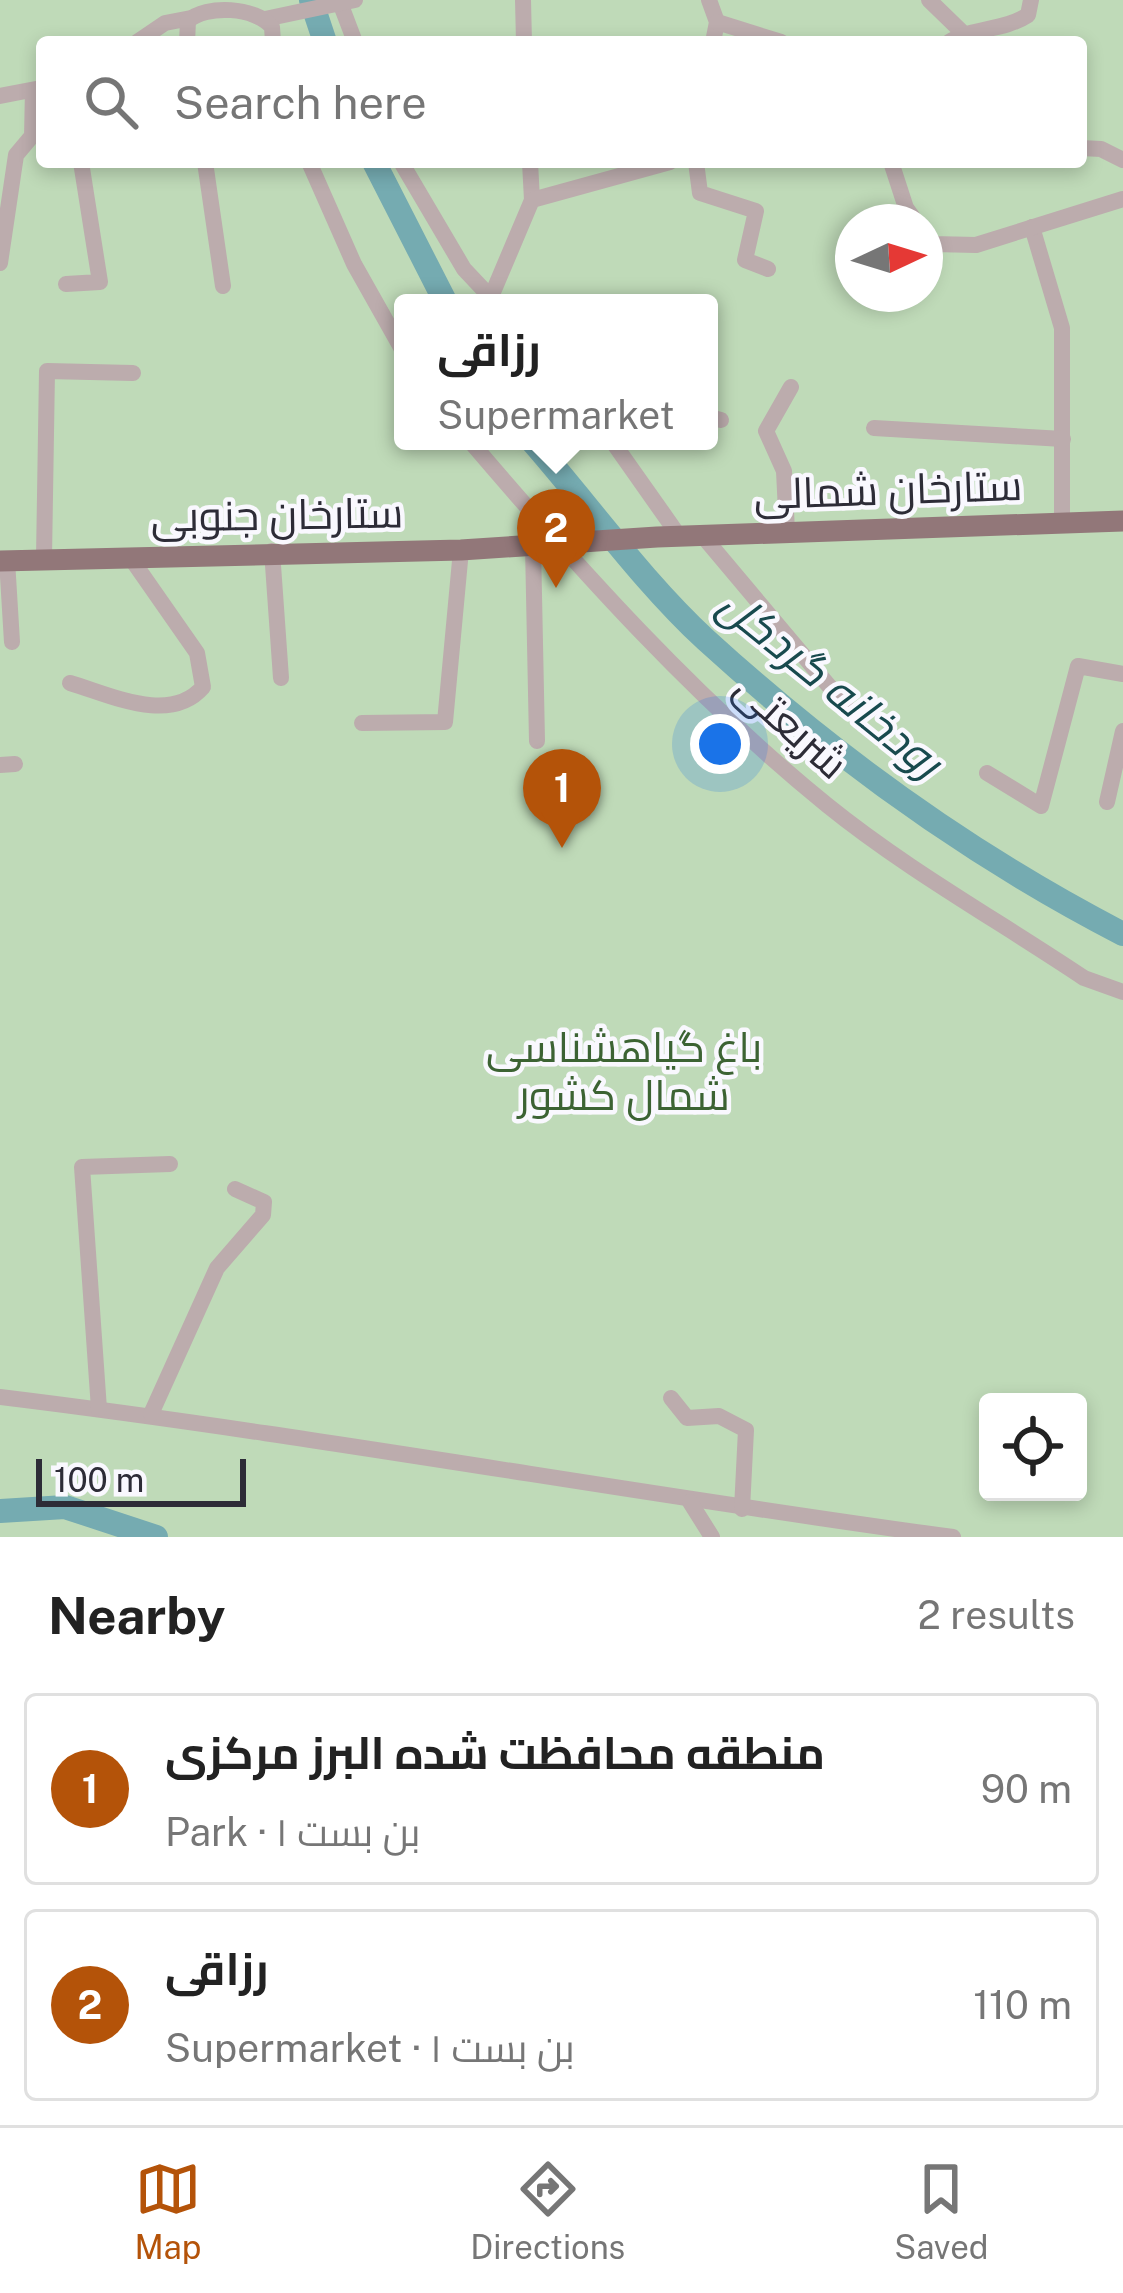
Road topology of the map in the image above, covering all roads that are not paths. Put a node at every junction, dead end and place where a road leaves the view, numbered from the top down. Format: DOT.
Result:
graph roads {
  1 [pos="523,0"];
  2 [pos="709,0"];
  3 [pos="929,0"];
  4 [pos="1031,0"];
  5 [pos="338,6"];
  6 [pos="192,10"];
  7 [pos="717,22"];
  8 [pos="280,32"];
  9 [pos="146,36"];
  10 [pos="352,36"];
  11 [pos="524,36"];
  12 [pos="714,36"];
  13 [pos="762,36"];
  14 [pos="969,36"];
  15 [pos="973,36"];
  16 [pos="36,89"];
  17 [pos="0,95"];
  18 [pos="36,105"];
  19 [pos="1087,148"];
  20 [pos="1123,160"];
  21 [pos="82,168"];
  22 [pos="206,168"];
  23 [pos="312,168"];
  24 [pos="405,168"];
  25 [pos="530,168"];
  26 [pos="648,168"];
  27 [pos="697,168"];
  28 [pos="893,168"];
  29 [pos="1123,199"];
  30 [pos="532,200"];
  31 [pos="905,204"];
  32 [pos="1032,227"];
  33 [pos="943,246"];
  34 [pos="0,263"];
  35 [pos="768,269"];
  36 [pos="66,284"];
  37 [pos="223,286"];
  38 [pos="488,294"];
  39 [pos="496,294"];
  40 [pos="394,335"];
  41 [pos="133,373"];
  42 [pos="791,387"];
  43 [pos="874,428"];
  44 [pos="1063,440"];
  45 [pos="478,450"];
  46 [pos="618,450"];
  47 [pos="1123,520"];
  48 [pos="1062,521"];
  49 [pos="787,531"];
  50 [pos="702,535"];
  51 [pos="668,536"];
  52 [pos="581,541"];
  53 [pos="556,542"];
  54 [pos="533,546"];
  55 [pos="461,550"];
  56 [pos="272,551"];
  57 [pos="130,557"];
  58 [pos="44,558"];
  59 [pos="3,561"];
  60 [pos="12,642"];
  61 [pos="1123,674"];
  62 [pos="281,678"];
  63 [pos="70,683"];
  64 [pos="850,711"];
  65 [pos="362,723"];
  66 [pos="1123,730"];
  67 [pos="537,741"];
  68 [pos="987,773"];
  69 [pos="1107,802"];
  70 [pos="1123,992"];
  71 [pos="170,1164"];
  72 [pos="235,1189"];
  73 [pos="0,1397"];
  74 [pos="671,1398"];
  75 [pos="99,1409"];
  76 [pos="151,1414"];
  77 [pos="690,1502"];
  78 [pos="742,1509"];
  79 [pos="712,1537"];
  80 [pos="953,1537"];
  1 -- 11 [label="street"];
  2 -- 7 [label="street"];
  3 -- 14 [label="street"];
  4 -- 15 [label="street"];
  5 -- 8 [label="street"];
  5 -- 10 [label="street"];
  6 -- 8 [label="street"];
  6 -- 9 [label="street"];
  7 -- 12 [label="street"];
  7 -- 13 [label="street"];
  16 -- 17 [label="street"];
  18 -- 34 [label="street"];
  19 -- 20 [label="street"];
  21 -- 36 [label="street"];
  22 -- 37 [label="street"];
  23 -- 40 [label="street"];
  24 -- 38 [label="street"];
  25 -- 30 [label="street"];
  26 -- 30 [label="street"];
  27 -- 35 [label="street"];
  28 -- 31 [label="street"];
  29 -- 32 [label="street"];
  30 -- 39 [label="street"];
  32 -- 33 [label="street"];
  32 -- 44 [label="street"];
  41 -- 58 [label="street"];
  42 -- 49 [label="street"];
  43 -- 44 [label="street"];
  44 -- 48 [label="street"];
  45 -- 53 [label="street, شریعتی"];
  46 -- 51 [label="street"];
  47 -- 48 [label="main road, ستارخان شمالی"];
  48 -- 49 [label="main road, ستارخان شمالی"];
  49 -- 50 [label="main road, ستارخان شمالی"];
  50 -- 51 [label="main road, ستارخان شمالی"];
  50 -- 64 [label="street"];
  51 -- 52 [label="main road, ستارخان شمالی"];
  52 -- 53 [label="main road, ستارخان جنوبی"];
  53 -- 54 [label="main road, ستارخان جنوبی"];
  53 -- 70 [label="street, شریعتی"];
  54 -- 55 [label="main road, ستارخان جنوبی"];
  54 -- 67 [label="street"];
  55 -- 56 [label="main road, ستارخان جنوبی"];
  55 -- 65 [label="street"];
  56 -- 57 [label="main road, ستارخان جنوبی"];
  56 -- 62 [label="street"];
  57 -- 58 [label="main road, ستارخان جنوبی"];
  57 -- 63 [label="street"];
  58 -- 59 [label="main road, ستارخان جنوبی"];
  59 -- 60 [label="street"];
  61 -- 68 [label="street"];
  66 -- 69 [label="street"];
  71 -- 75 [label="street"];
  72 -- 76 [label="street"];
  73 -- 75 [label="street"];
  74 -- 78 [label="street"];
  75 -- 76 [label="street"];
  76 -- 77 [label="street"];
  77 -- 78 [label="street"];
  77 -- 79 [label="street"];
  78 -- 80 [label="street"];
}
